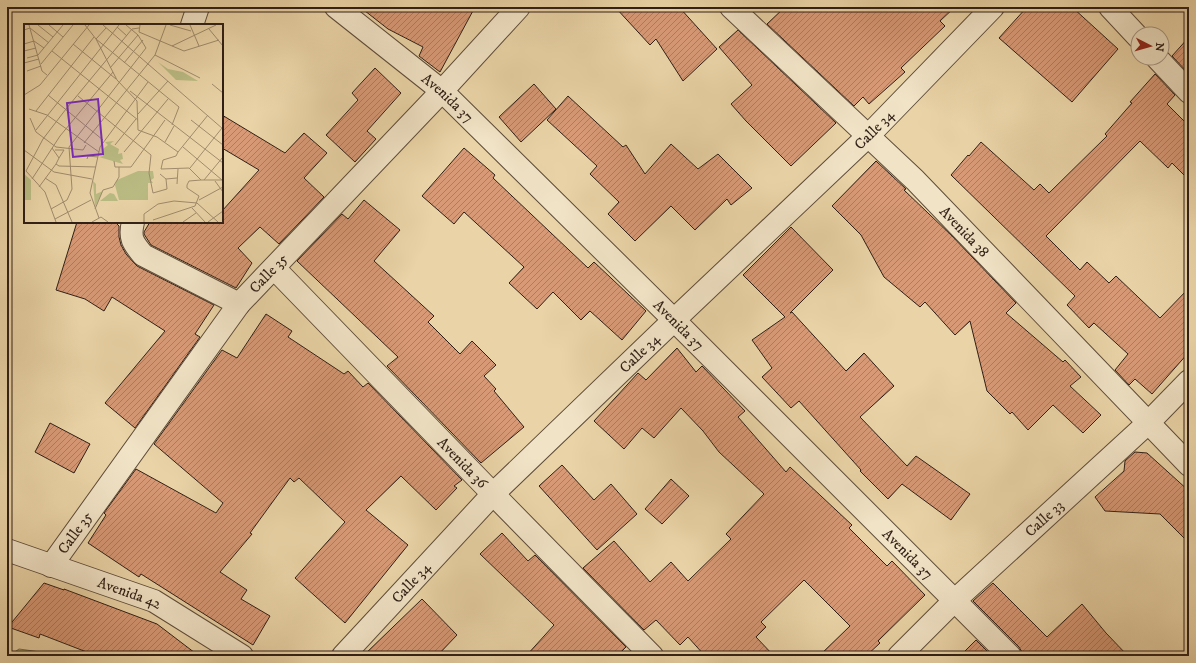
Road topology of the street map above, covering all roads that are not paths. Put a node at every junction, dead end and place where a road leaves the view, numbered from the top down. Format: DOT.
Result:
graph roads {
  1 [pos="198,7"];
  2 [pos="336,7"];
  3 [pos="519,7"];
  4 [pos="731,7"];
  5 [pos="993,7"];
  6 [pos="1110,7"];
  7 [pos="192,24"];
  8 [pos="1130,28"];
  9 [pos="1165,66"];
  10 [pos="442,91"];
  11 [pos="1189,92"];
  12 [pos="868,136"];
  13 [pos="133,223"];
  14 [pos="274,268"];
  15 [pos="239,304"];
  16 [pos="674,320"];
  17 [pos="1189,381"];
  18 [pos="1148,423"];
  19 [pos="1189,465"];
  20 [pos="493,494"];
  21 [pos="7,550"];
  22 [pos="51,566"];
  23 [pos="954,601"];
  24 [pos="242,656"];
  25 [pos="343,656"];
  26 [pos="652,656"];
  27 [pos="899,656"];
  28 [pos="1010,656"];
  1 -- 7 [label="street"];
  2 -- 10 [label="street, Avenida 37"];
  3 -- 10 [label="street, Calle 35"];
  4 -- 12 [label="street, Avenida 38"];
  5 -- 12 [label="street, Calle 34"];
  6 -- 8 [label="street"];
  9 -- 11 [label="street"];
  10 -- 14 [label="street, Calle 35"];
  10 -- 16 [label="street, Avenida 37"];
  12 -- 16 [label="street, Calle 34"];
  12 -- 18 [label="street, Avenida 38"];
  13 -- 15 [label="street"];
  14 -- 15 [label="street, Calle 35"];
  14 -- 20 [label="street, Avenida 36"];
  15 -- 22 [label="street, Calle 35"];
  16 -- 20 [label="street, Calle 34"];
  16 -- 23 [label="street, Avenida 37"];
  17 -- 18 [label="street, Calle 33"];
  18 -- 19 [label="street, Avenida 38"];
  18 -- 23 [label="street, Calle 33"];
  20 -- 25 [label="street, Calle 34"];
  20 -- 26 [label="street, Avenida 36"];
  21 -- 22 [label="street, Avenida 42"];
  22 -- 24 [label="street, Avenida 42"];
  23 -- 27 [label="street, Calle 33"];
  23 -- 28 [label="street, Avenida 37"];
}
